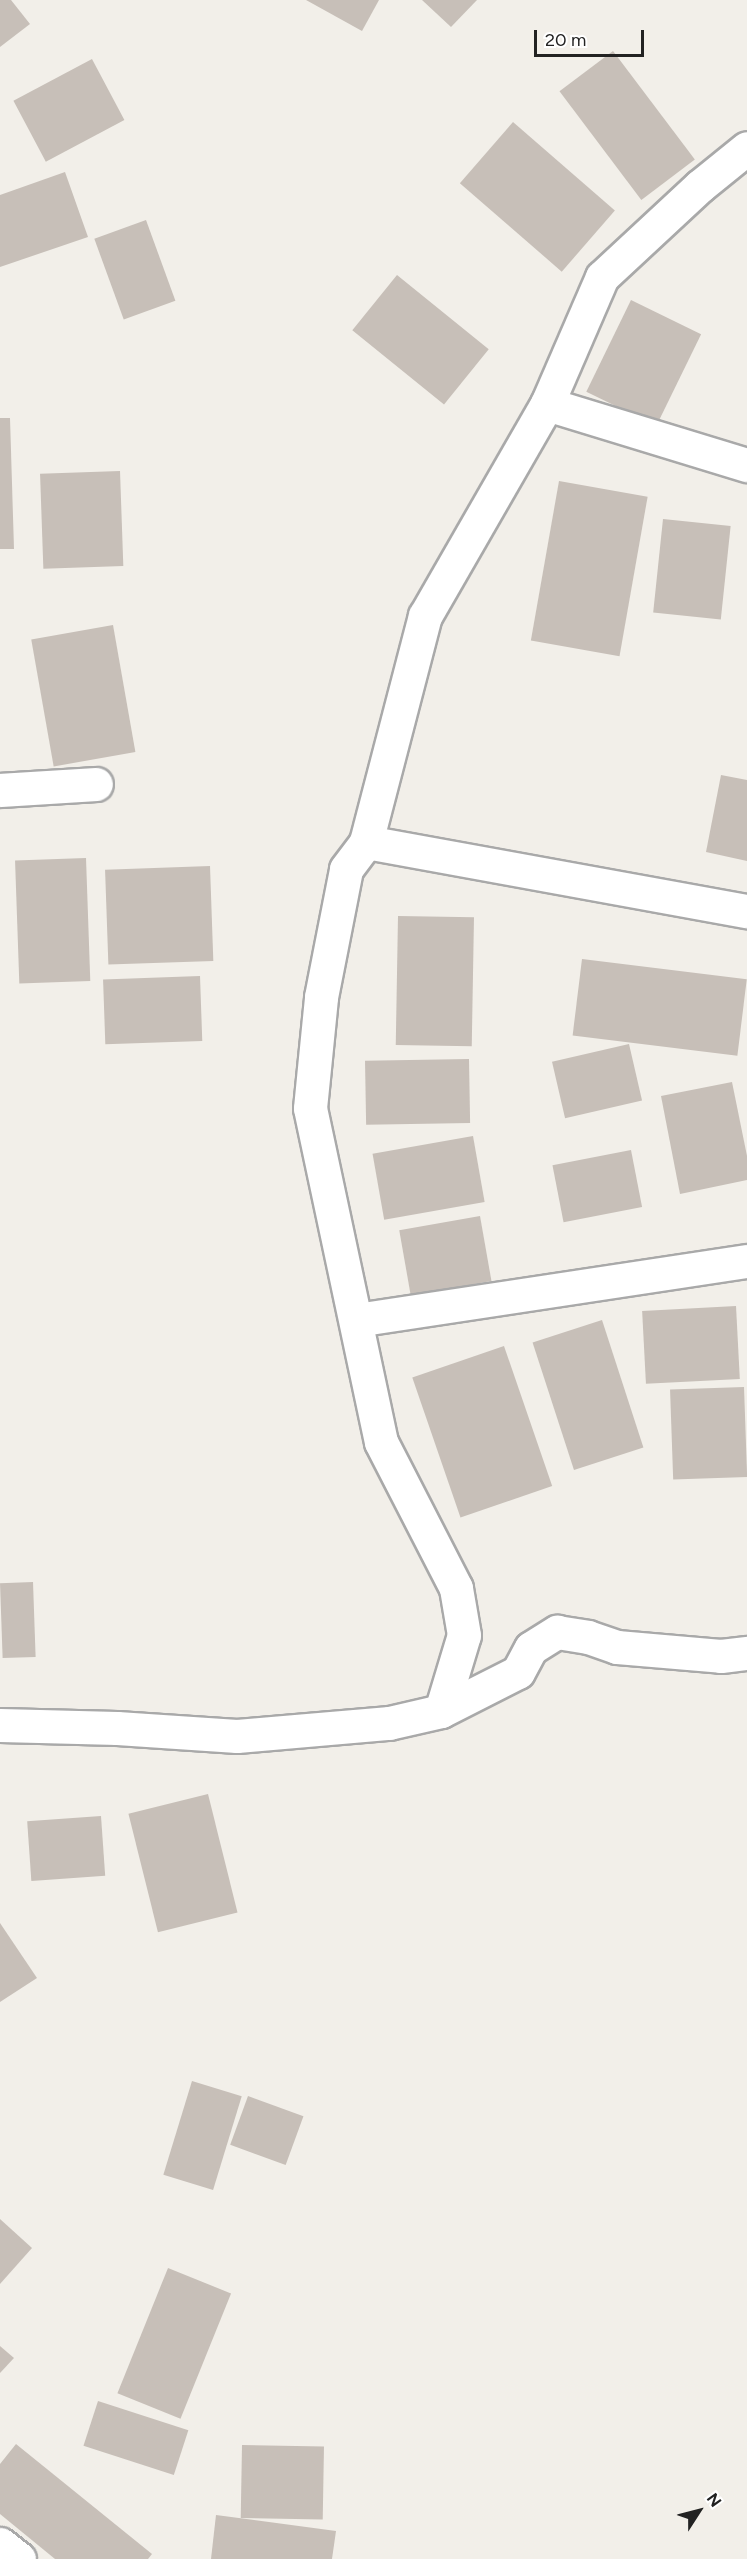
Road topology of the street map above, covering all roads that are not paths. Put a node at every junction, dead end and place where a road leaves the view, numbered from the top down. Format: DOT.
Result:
graph roads {
  1 [pos="747,148"];
  2 [pos="547,404"];
  3 [pos="747,465"];
  4 [pos="96,784"];
  5 [pos="0,790"];
  6 [pos="366,842"];
  7 [pos="747,911"];
  8 [pos="747,1261"];
  9 [pos="356,1320"];
  10 [pos="747,1653"];
  11 [pos="441,1711"];
  12 [pos="0,1725"];
  13 [pos="0,2544"];
  14 [pos="19,2559"];
  1 -- 2 [label="street"];
  2 -- 3 [label="street"];
  2 -- 6 [label="street"];
  4 -- 5 [label="street"];
  6 -- 7 [label="street"];
  6 -- 9 [label="street"];
  8 -- 9 [label="street"];
  9 -- 11 [label="street"];
  10 -- 11 [label="street"];
  11 -- 12 [label="street"];
  13 -- 14 [label="street"];
}
